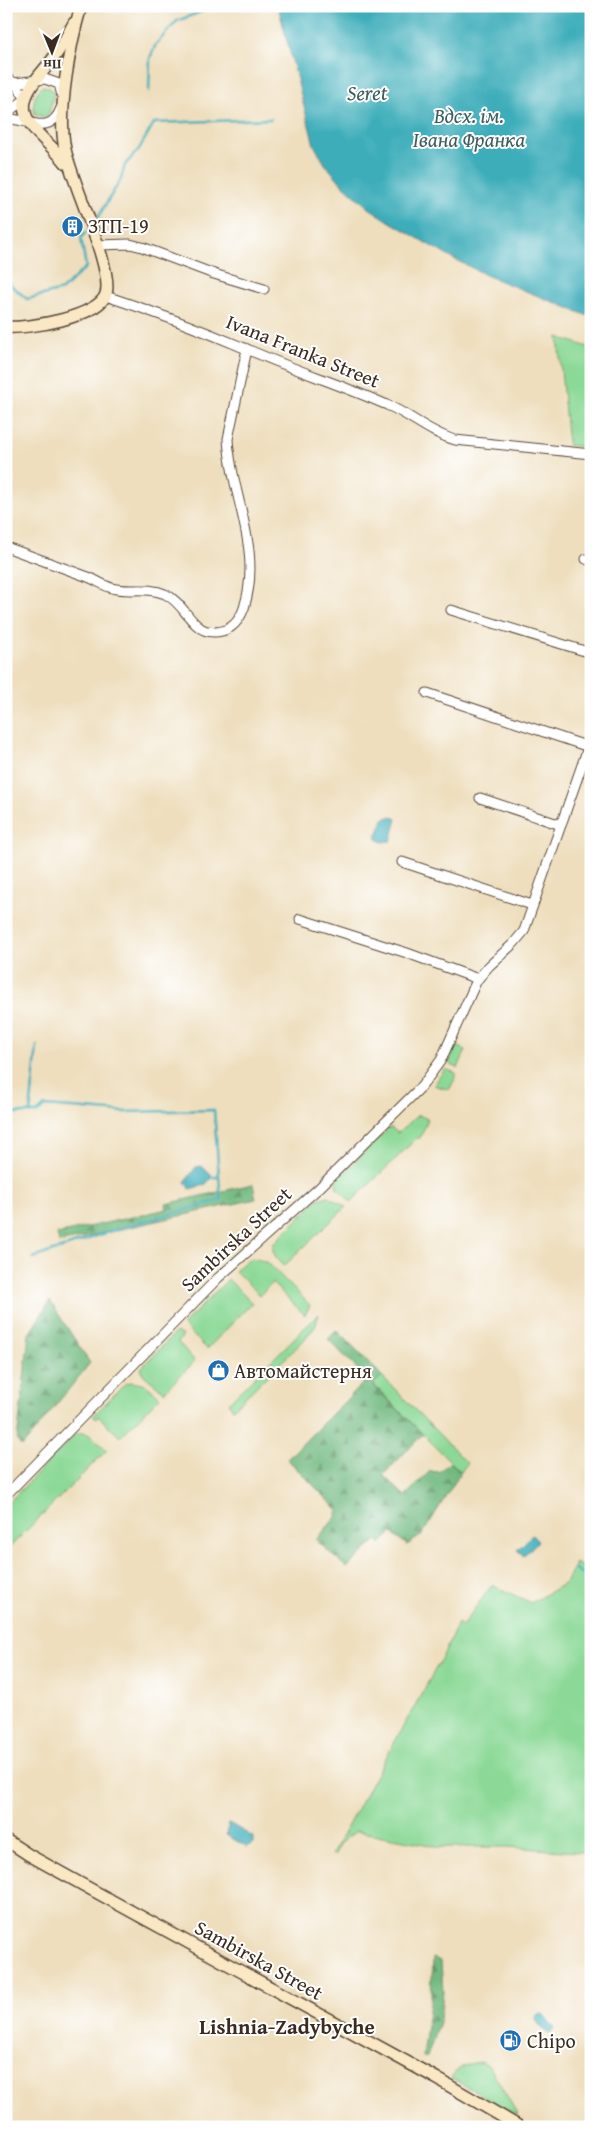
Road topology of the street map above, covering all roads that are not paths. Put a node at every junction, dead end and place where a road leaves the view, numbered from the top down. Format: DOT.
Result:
graph roads {
  1 [pos="80,10"];
  2 [pos="6,78"];
  3 [pos="37,80"];
  4 [pos="15,83"];
  5 [pos="26,98"];
  6 [pos="62,104"];
  7 [pos="8,116"];
  8 [pos="30,121"];
  9 [pos="39,134"];
  10 [pos="70,168"];
  11 [pos="98,245"];
  12 [pos="264,289"];
  13 [pos="106,296"];
  14 [pos="6,327"];
  15 [pos="247,350"];
  16 [pos="591,454"];
  17 [pos="6,547"];
  18 [pos="451,610"];
  19 [pos="591,653"];
  20 [pos="427,693"];
  21 [pos="590,743"];
  22 [pos="480,798"];
  23 [pos="561,825"];
  24 [pos="402,862"];
  25 [pos="532,905"];
  26 [pos="300,919"];
  27 [pos="478,979"];
  28 [pos="6,1495"];
  29 [pos="6,1840"];
  30 [pos="520,2127"];
  1 -- 3 [label="main road"];
  1 -- 6 [label="main road"];
  2 -- 4 [label="street"];
  3 -- 4 [label="street"];
  3 -- 5 [label="main road"];
  3 -- 6 [label="street"];
  4 -- 5 [label="street"];
  5 -- 7 [label="street"];
  5 -- 8 [label="main road"];
  6 -- 8 [label="street"];
  6 -- 10 [label="main road"];
  7 -- 8 [label="street"];
  7 -- 9 [label="street"];
  8 -- 9 [label="main road"];
  9 -- 10 [label="main road"];
  10 -- 11 [label="main road"];
  11 -- 12 [label="street"];
  11 -- 13 [label="main road"];
  13 -- 14 [label="main road"];
  13 -- 15 [label="street, Ivana Franka Street"];
  15 -- 16 [label="street, Ivana Franka Street"];
  15 -- 17 [label="street"];
  18 -- 19 [label="street"];
  20 -- 21 [label="street"];
  21 -- 23 [label="street, Sambirska Street"];
  22 -- 23 [label="street"];
  23 -- 25 [label="street, Sambirska Street"];
  24 -- 25 [label="street"];
  25 -- 27 [label="street, Sambirska Street"];
  26 -- 27 [label="street"];
  27 -- 28 [label="street, Sambirska Street"];
  29 -- 30 [label="main road, Sambirska Street"];
}
